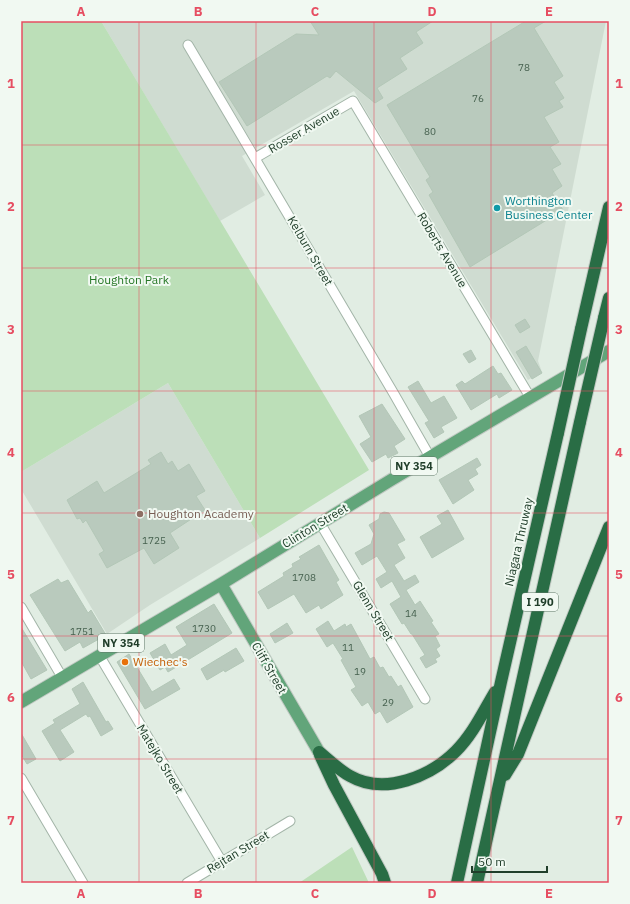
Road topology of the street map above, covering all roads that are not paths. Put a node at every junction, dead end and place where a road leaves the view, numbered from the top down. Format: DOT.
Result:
graph roads {
  1 [pos="188,45"];
  2 [pos="353,102"];
  3 [pos="255,158"];
  4 [pos="609,207"];
  5 [pos="609,298"];
  6 [pos="609,351"];
  7 [pos="530,397"];
  8 [pos="430,457"];
  9 [pos="320,523"];
  10 [pos="609,527"];
  11 [pos="221,584"];
  12 [pos="21,607"];
  13 [pos="98,656"];
  14 [pos="62,677"];
  15 [pos="501,682"];
  16 [pos="425,699"];
  17 [pos="21,702"];
  18 [pos="319,752"];
  19 [pos="21,778"];
  20 [pos="500,782"];
  21 [pos="290,821"];
  22 [pos="222,862"];
  23 [pos="83,883"];
  24 [pos="187,883"];
  25 [pos="385,883"];
  26 [pos="457,883"];
  27 [pos="477,883"];
  1 -- 3 [label="street, Kelburn Street"];
  2 -- 3 [label="street, Rosser Avenue"];
  2 -- 7 [label="street, Roberts Avenue"];
  3 -- 8 [label="street, Kelburn Street"];
  4 -- 15 [label="highway, Niagara Thruway / I 190, bridge"];
  5 -- 20 [label="highway, I 190, bridge"];
  6 -- 7 [label="main road, Clinton Street / NY 354"];
  7 -- 8 [label="main road, Clinton Street / NY 354"];
  8 -- 9 [label="main road, Clinton Street / NY 354"];
  9 -- 11 [label="main road, Clinton Street / NY 354"];
  9 -- 16 [label="street, Glenn Street"];
  10 -- 20 [label="highway"];
  11 -- 13 [label="main road, Clinton Street / NY 354"];
  11 -- 18 [label="main road, Cliff Street"];
  12 -- 14 [label="street"];
  13 -- 14 [label="main road, Clinton Street / NY 354"];
  13 -- 22 [label="street, Matejko Street"];
  14 -- 17 [label="main road, Clinton Street / NY 354"];
  15 -- 18 [label="highway"];
  15 -- 26 [label="highway, Niagara Thruway / I 190"];
  18 -- 25 [label="highway"];
  19 -- 23 [label="street"];
  20 -- 27 [label="highway, I 190"];
  21 -- 22 [label="street, Rejtan Street"];
  22 -- 24 [label="street, Rejtan Street"];
}
